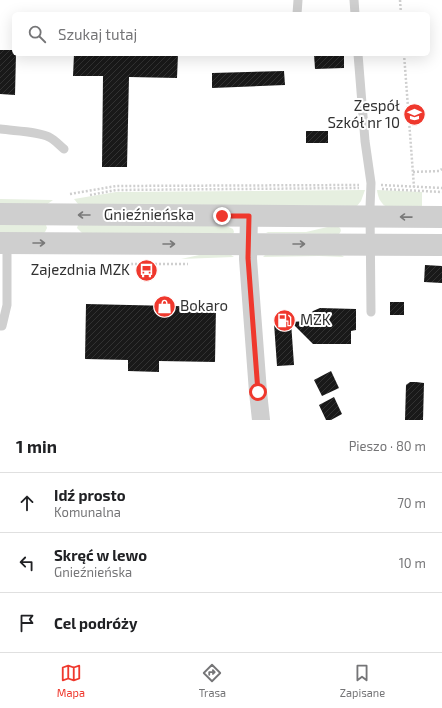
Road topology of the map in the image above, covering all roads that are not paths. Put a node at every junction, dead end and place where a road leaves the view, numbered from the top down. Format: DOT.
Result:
graph roads {
  1 [pos="298,0"];
  2 [pos="354,0"];
  3 [pos="297,12"];
  4 [pos="355,12"];
  5 [pos="358,56"];
  6 [pos="0,129"];
  7 [pos="64,149"];
  8 [pos="0,214"];
  9 [pos="249,216"];
  10 [pos="370,217"];
  11 [pos="442,217"];
  12 [pos="4,242"];
  13 [pos="248,244"];
  14 [pos="370,244"];
  15 [pos="442,245"];
  16 [pos="371,312"];
  17 [pos="1,327"];
  18 [pos="261,420"];
  1 -- 3 [label="lane"];
  2 -- 4 [label="lane"];
  5 -- 10 [label="lane"];
  6 -- 7 [label="lane"];
  9 -- 8 [label="street, Gnieźnieńska, one-way"];
  9 -- 10 [label="street, Gnieźnieńska"];
  9 -- 13 [label="street"];
  11 -- 10 [label="street, Gnieźnieńska, one-way"];
  10 -- 14 [label="lane"];
  12 -- 13 [label="street, Gnieźnieńska, one-way"];
  12 -- 17 [label="lane"];
  13 -- 14 [label="street, Gnieźnieńska, one-way"];
  13 -- 18 [label="street"];
  14 -- 15 [label="street, Gnieźnieńska"];
  14 -- 16 [label="lane"];
}
